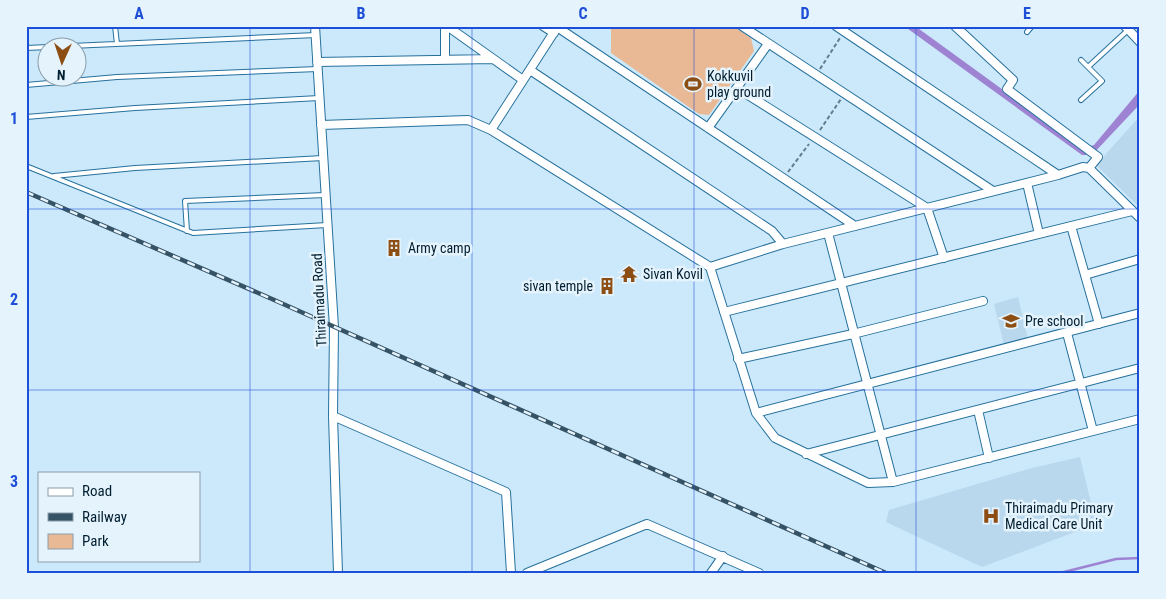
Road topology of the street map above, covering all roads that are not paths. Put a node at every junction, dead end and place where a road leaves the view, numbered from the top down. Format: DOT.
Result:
graph roads {
  1 [pos="115,26"];
  2 [pos="446,26"];
  3 [pos="543,26"];
  4 [pos="742,26"];
  5 [pos="836,26"];
  6 [pos="955,26"];
  7 [pos="1032,26"];
  8 [pos="1127,28"];
  9 [pos="556,29"];
  10 [pos="315,30"];
  11 [pos="1027,32"];
  12 [pos="1140,42"];
  13 [pos="117,44"];
  14 [pos="768,44"];
  15 [pos="26,48"];
  16 [pos="445,59"];
  17 [pos="493,59"];
  18 [pos="1080,60"];
  19 [pos="318,66"];
  20 [pos="1088,67"];
  21 [pos="530,70"];
  22 [pos="523,80"];
  23 [pos="26,85"];
  24 [pos="737,88"];
  25 [pos="319,98"];
  26 [pos="1081,100"];
  27 [pos="26,117"];
  28 [pos="321,126"];
  29 [pos="708,128"];
  30 [pos="491,130"];
  31 [pos="324,158"];
  32 [pos="26,166"];
  33 [pos="1089,168"];
  34 [pos="53,176"];
  35 [pos="1058,176"];
  36 [pos="1026,183"];
  37 [pos="993,192"];
  38 [pos="325,195"];
  39 [pos="927,208"];
  40 [pos="1132,211"];
  41 [pos="1140,218"];
  42 [pos="327,226"];
  43 [pos="855,226"];
  44 [pos="1071,226"];
  45 [pos="187,231"];
  46 [pos="828,233"];
  47 [pos="1040,234"];
  48 [pos="783,244"];
  49 [pos="944,258"];
  50 [pos="1140,259"];
  51 [pos="710,267"];
  52 [pos="1085,275"];
  53 [pos="841,284"];
  54 [pos="983,301"];
  55 [pos="724,312"];
  56 [pos="1140,313"];
  57 [pos="1099,324"];
  58 [pos="1067,333"];
  59 [pos="853,334"];
  60 [pos="738,359"];
  61 [pos="1140,368"];
  62 [pos="866,383"];
  63 [pos="1080,383"];
  64 [pos="978,410"];
  65 [pos="756,414"];
  66 [pos="333,416"];
  67 [pos="1140,419"];
  68 [pos="1093,431"];
  69 [pos="879,433"];
  70 [pos="806,454"];
  71 [pos="989,458"];
  72 [pos="893,482"];
  73 [pos="722,556"];
  74 [pos="338,573"];
  75 [pos="511,573"];
  76 [pos="527,573"];
  77 [pos="711,573"];
  78 [pos="759,573"];
  1 -- 13 [label="lane"];
  2 -- 16 [label="street"];
  2 -- 17 [label="street"];
  3 -- 9 [label="street"];
  4 -- 14 [label="street"];
  5 -- 35 [label="street"];
  6 -- 33 [label="street"];
  7 -- 11 [label="lane"];
  8 -- 12 [label="street"];
  8 -- 20 [label="lane"];
  9 -- 21 [label="street"];
  9 -- 29 [label="street"];
  10 -- 13 [label="lane"];
  10 -- 19 [label="street, Thiraimadu Road"];
  13 -- 15 [label="lane"];
  14 -- 24 [label="street"];
  14 -- 37 [label="street"];
  16 -- 17 [label="street"];
  16 -- 19 [label="street"];
  17 -- 22 [label="street"];
  18 -- 20 [label="lane"];
  19 -- 23 [label="lane"];
  19 -- 25 [label="street, Thiraimadu Road"];
  20 -- 26 [label="lane"];
  21 -- 22 [label="street"];
  21 -- 48 [label="street"];
  22 -- 30 [label="street"];
  24 -- 29 [label="street"];
  24 -- 39 [label="street"];
  25 -- 27 [label="lane"];
  25 -- 28 [label="street, Thiraimadu Road"];
  28 -- 30 [label="street"];
  28 -- 31 [label="street, Thiraimadu Road"];
  29 -- 43 [label="street"];
  30 -- 51 [label="street"];
  31 -- 34 [label="lane"];
  31 -- 38 [label="street, Thiraimadu Road"];
  32 -- 34 [label="lane"];
  33 -- 35 [label="street"];
  33 -- 40 [label="street"];
  34 -- 45 [label="lane"];
  35 -- 36 [label="street"];
  36 -- 37 [label="street"];
  36 -- 47 [label="street"];
  37 -- 39 [label="street"];
  38 -- 42 [label="street, Thiraimadu Road"];
  38 -- 45 [label="lane"];
  39 -- 43 [label="street"];
  39 -- 49 [label="street"];
  40 -- 41 [label="street"];
  40 -- 44 [label="street"];
  42 -- 45 [label="lane"];
  42 -- 66 [label="street, Thiraimadu Road"];
  43 -- 46 [label="street"];
  44 -- 47 [label="street"];
  44 -- 52 [label="street"];
  46 -- 48 [label="street"];
  46 -- 53 [label="street"];
  47 -- 49 [label="street"];
  48 -- 51 [label="street"];
  49 -- 53 [label="street"];
  50 -- 52 [label="street"];
  51 -- 55 [label="street"];
  52 -- 57 [label="street"];
  53 -- 55 [label="street"];
  53 -- 59 [label="street"];
  54 -- 59 [label="street"];
  55 -- 60 [label="street"];
  56 -- 57 [label="street"];
  57 -- 58 [label="street"];
  58 -- 62 [label="street"];
  58 -- 63 [label="street"];
  59 -- 60 [label="street"];
  59 -- 62 [label="street"];
  60 -- 65 [label="street"];
  61 -- 63 [label="street"];
  62 -- 65 [label="street"];
  62 -- 69 [label="street"];
  63 -- 64 [label="street"];
  63 -- 68 [label="street"];
  64 -- 69 [label="street"];
  64 -- 71 [label="street"];
  65 -- 70 [label="street"];
  66 -- 74 [label="street, Thiraimadu Road"];
  66 -- 75 [label="street"];
  67 -- 68 [label="street"];
  68 -- 71 [label="street"];
  69 -- 70 [label="street"];
  69 -- 72 [label="street"];
  70 -- 72 [label="street"];
  71 -- 72 [label="street"];
  73 -- 76 [label="street"];
  73 -- 77 [label="street"];
  73 -- 78 [label="street"];
}
